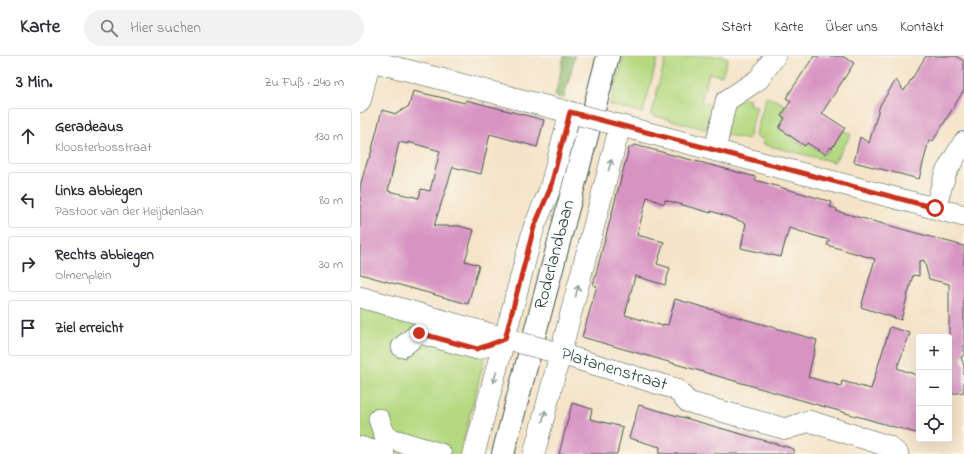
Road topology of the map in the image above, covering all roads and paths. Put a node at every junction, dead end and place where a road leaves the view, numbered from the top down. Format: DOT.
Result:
graph roads {
  1 [pos="608,56"];
  2 [pos="775,56"];
  3 [pos="365,59"];
  4 [pos="360,102"];
  5 [pos="575,114"];
  6 [pos="612,124"];
  7 [pos="964,142"];
  8 [pos="715,150"];
  9 [pos="935,208"];
  10 [pos="964,216"];
  11 [pos="360,297"];
  12 [pos="513,341"];
  13 [pos="402,346"];
  14 [pos="552,351"];
  15 [pos="379,419"];
  16 [pos="360,447"];
  17 [pos="384,454"];
  18 [pos="441,454"];
  19 [pos="474,454"];
  20 [pos="503,454"];
  21 [pos="534,454"];
  22 [pos="898,454"];
  1 -- 20 [label="main road, Roderlandbaan"];
  2 -- 8 [label="street"];
  3 -- 4 [label="street"];
  3 -- 5 [label="street"];
  5 -- 6 [label="street, bridge"];
  5 -- 12 [label="street"];
  6 -- 8 [label="street"];
  14 -- 6 [label="street, one-way"];
  7 -- 9 [label="street"];
  8 -- 9 [label="street"];
  9 -- 10 [label="street"];
  11 -- 12 [label="street, Platanenstraat"];
  12 -- 13 [label="street"];
  12 -- 14 [label="street, Platanenstraat, bridge"];
  12 -- 19 [label="street, one-way"];
  21 -- 14 [label="street, one-way"];
  14 -- 22 [label="street, Platanenstraat"];
  15 -- 18 [label="street"];
  16 -- 17 [label="street"];
}
